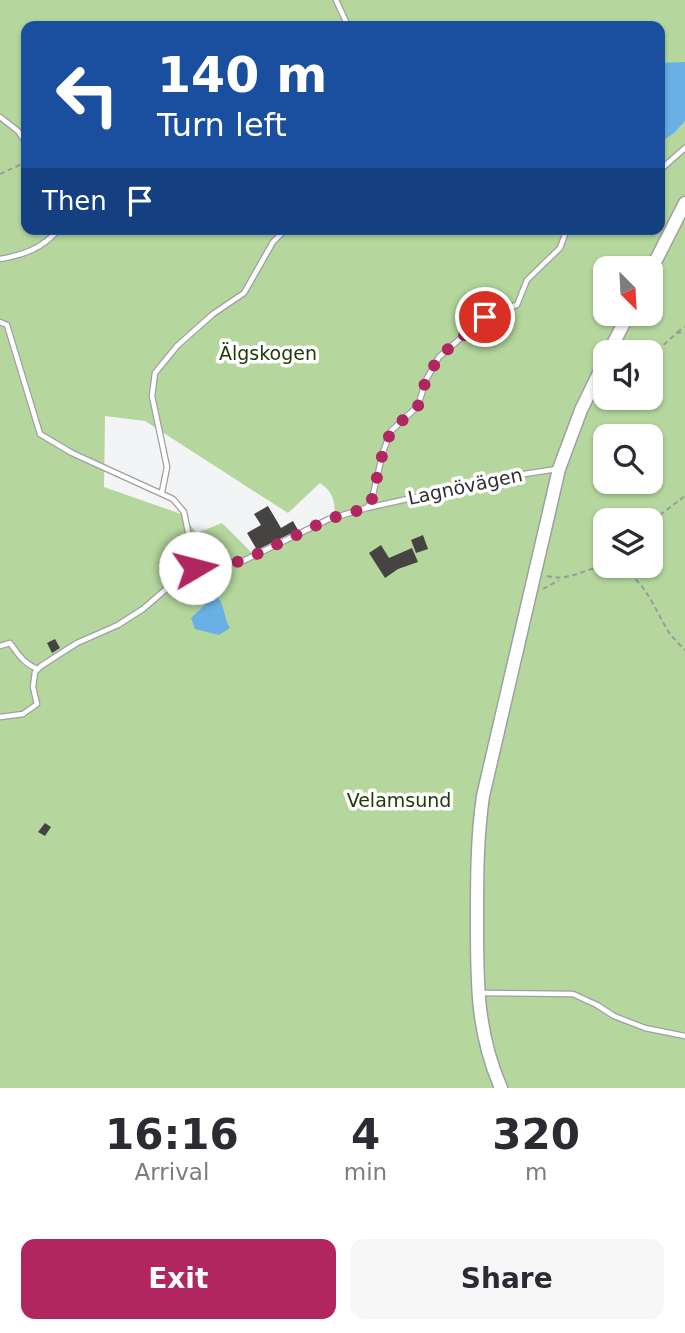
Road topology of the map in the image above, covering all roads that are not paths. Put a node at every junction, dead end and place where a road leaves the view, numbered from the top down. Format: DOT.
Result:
graph roads {
  1 [pos="336,0"];
  2 [pos="346,21"];
  3 [pos="0,117"];
  4 [pos="21,136"];
  5 [pos="685,148"];
  6 [pos="665,166"];
  7 [pos="685,203"];
  8 [pos="54,235"];
  9 [pos="280,235"];
  10 [pos="565,235"];
  11 [pos="658,256"];
  12 [pos="0,259"];
  13 [pos="0,322"];
  14 [pos="593,386"];
  15 [pos="559,469"];
  16 [pos="162,492"];
  17 [pos="367,508"];
  18 [pos="195,568"];
  19 [pos="0,646"];
  20 [pos="38,669"];
  21 [pos="0,717"];
  22 [pos="478,993"];
  23 [pos="685,1036"];
  24 [pos="501,1088"];
  1 -- 2 [label="lane"];
  3 -- 4 [label="lane"];
  5 -- 6 [label="lane"];
  7 -- 11 [label="street"];
  8 -- 12 [label="lane"];
  9 -- 16 [label="lane"];
  10 -- 17 [label="lane"];
  13 -- 16 [label="lane"];
  14 -- 15 [label="street, Lagnövägen"];
  15 -- 17 [label="lane, Lagnövägen"];
  15 -- 22 [label="street, Lagnövägen"];
  16 -- 18 [label="lane"];
  17 -- 18 [label="lane, Lagnövägen"];
  18 -- 20 [label="lane, Lagnövägen"];
  19 -- 20 [label="lane"];
  20 -- 21 [label="lane"];
  22 -- 23 [label="lane"];
  22 -- 24 [label="street, Lagnövägen"];
}
